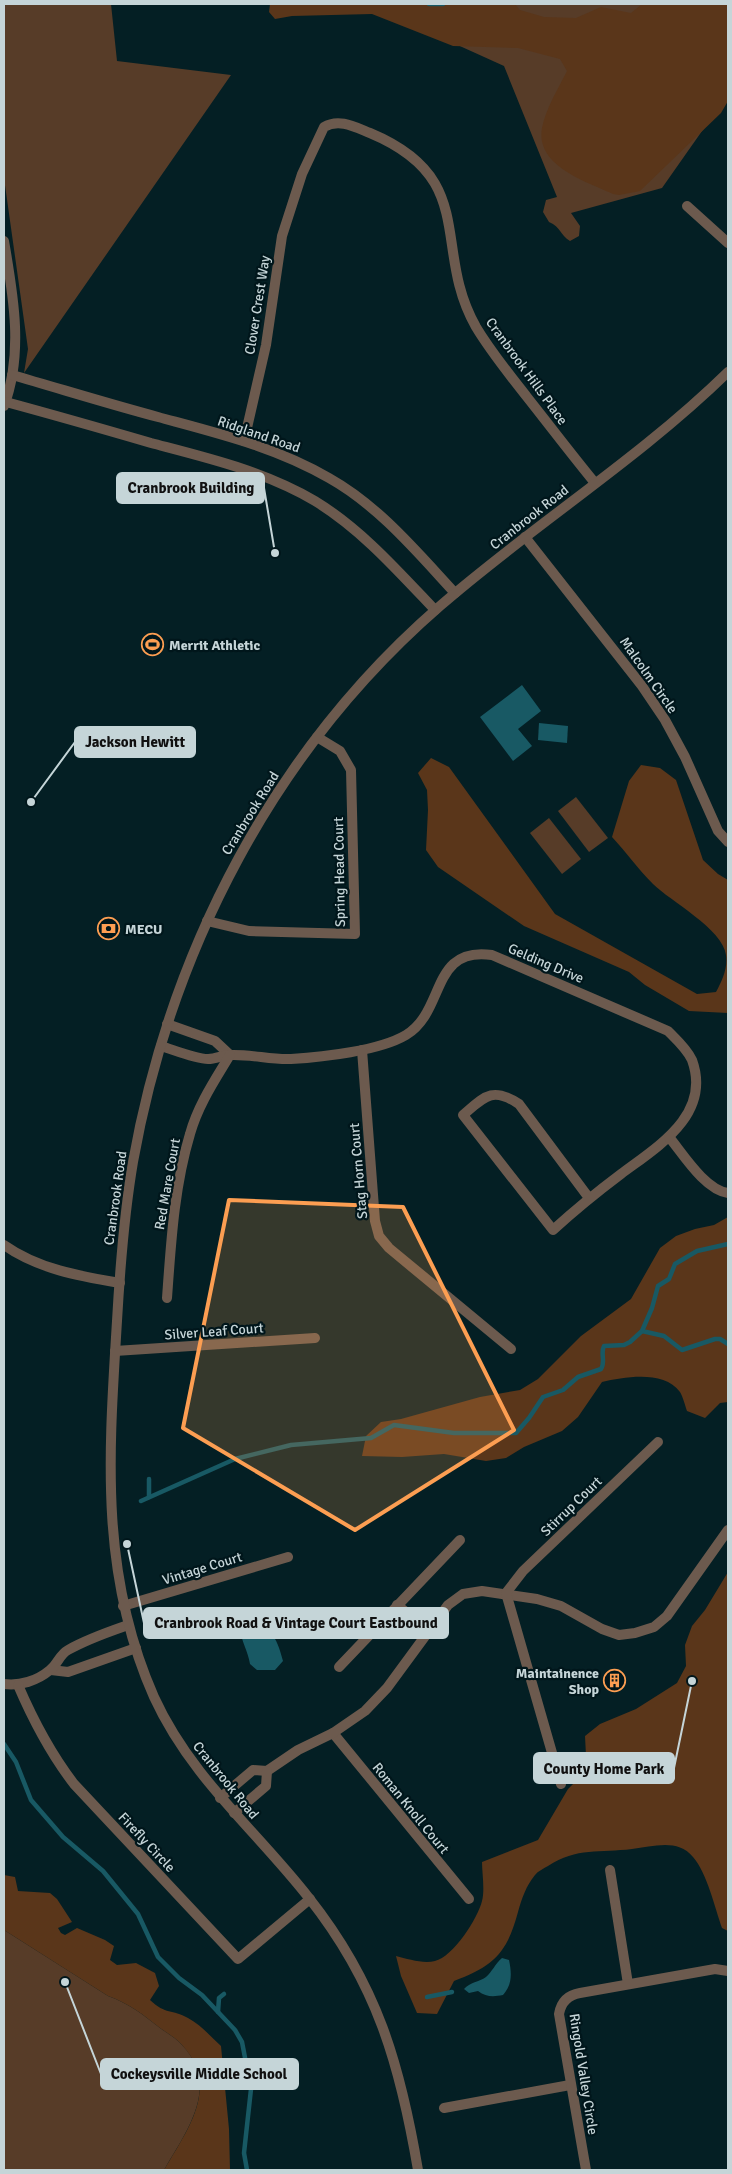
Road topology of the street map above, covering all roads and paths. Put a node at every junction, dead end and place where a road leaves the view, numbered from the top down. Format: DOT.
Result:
graph roads {
  1 [pos="302,174"];
  2 [pos="687,206"];
  3 [pos="4,241"];
  4 [pos="728,243"];
  5 [pos="728,372"];
  6 [pos="12,375"];
  7 [pos="5,404"];
  8 [pos="244,441"];
  9 [pos="595,484"];
  10 [pos="525,537"];
  11 [pos="455,593"];
  12 [pos="435,610"];
  13 [pos="317,737"];
  14 [pos="728,842"];
  15 [pos="207,921"];
  16 [pos="167,1024"];
  17 [pos="161,1046"];
  18 [pos="362,1050"];
  19 [pos="230,1055"];
  20 [pos="670,1137"];
  21 [pos="728,1193"];
  22 [pos="590,1198"];
  23 [pos="4,1245"];
  24 [pos="120,1283"];
  25 [pos="167,1298"];
  26 [pos="314,1338"];
  27 [pos="511,1349"];
  28 [pos="115,1351"];
  29 [pos="658,1442"];
  30 [pos="728,1530"];
  31 [pos="460,1540"];
  32 [pos="288,1557"];
  33 [pos="506,1593"];
  34 [pos="123,1606"];
  35 [pos="397,1606"];
  36 [pos="128,1625"];
  37 [pos="428,1630"];
  38 [pos="136,1648"];
  39 [pos="339,1667"];
  40 [pos="51,1670"];
  41 [pos="4,1684"];
  42 [pos="18,1685"];
  43 [pos="333,1733"];
  44 [pos="268,1771"];
  45 [pos="561,1784"];
  46 [pos="220,1798"];
  47 [pos="234,1814"];
  48 [pos="610,1870"];
  49 [pos="310,1899"];
  50 [pos="468,1900"];
  51 [pos="728,1972"];
  52 [pos="628,1984"];
  53 [pos="570,2085"];
  54 [pos="444,2108"];
  55 [pos="418,2170"];
  56 [pos="586,2170"];
  1 -- 8 [label="street, Clover Crest Way"];
  1 -- 9 [label="street, Cranbrook Hills Place"];
  2 -- 4 [label="street"];
  3 -- 6 [label="street"];
  5 -- 9 [label="street, Cranbrook Road"];
  6 -- 7 [label="street"];
  6 -- 8 [label="street, Ridgland Road"];
  7 -- 12 [label="street"];
  8 -- 11 [label="street, Ridgland Road"];
  9 -- 10 [label="street, Cranbrook Road"];
  10 -- 11 [label="street, Cranbrook Road"];
  10 -- 14 [label="street, Malcolm Circle"];
  11 -- 12 [label="street, Cranbrook Road"];
  12 -- 13 [label="street, Cranbrook Road"];
  13 -- 15 [label="street, Cranbrook Road"];
  13 -- 15 [label="street, Spring Head Court"];
  15 -- 16 [label="street, Cranbrook Road"];
  16 -- 17 [label="street, Cranbrook Road"];
  16 -- 19 [label="street"];
  17 -- 19 [label="street, Gelding Drive"];
  17 -- 24 [label="street, Cranbrook Road"];
  18 -- 19 [label="street, Gelding Drive"];
  18 -- 20 [label="street, Gelding Drive"];
  18 -- 27 [label="street, Stag Horn Court"];
  19 -- 25 [label="street, Red Mare Court"];
  20 -- 21 [label="street"];
  20 -- 22 [label="street, Gelding Drive"];
  22 -- 22 [label="street, Gelding Drive"];
  23 -- 24 [label="street"];
  24 -- 28 [label="street, Cranbrook Road"];
  26 -- 28 [label="street, Silver Leaf Court"];
  28 -- 34 [label="street, Cranbrook Road"];
  29 -- 33 [label="street, Stirrup Court"];
  30 -- 33 [label="street"];
  31 -- 35 [label="street"];
  32 -- 34 [label="street, Vintage Court"];
  33 -- 37 [label="street"];
  33 -- 45 [label="street"];
  34 -- 36 [label="street, Cranbrook Road"];
  35 -- 37 [label="street"];
  35 -- 39 [label="street"];
  36 -- 38 [label="street, Cranbrook Road"];
  36 -- 40 [label="street"];
  37 -- 43 [label="street"];
  38 -- 40 [label="street"];
  38 -- 46 [label="street, Cranbrook Road"];
  40 -- 42 [label="street"];
  41 -- 42 [label="street"];
  42 -- 49 [label="street, Firefly Circle"];
  43 -- 44 [label="street"];
  43 -- 50 [label="street, Roman Knoll Court"];
  44 -- 46 [label="street"];
  44 -- 47 [label="street"];
  46 -- 47 [label="street, Cranbrook Road"];
  47 -- 49 [label="street, Cranbrook Road"];
  48 -- 52 [label="street"];
  49 -- 55 [label="street, Cranbrook Road"];
  51 -- 52 [label="street, Ringold Valley Circle"];
  52 -- 53 [label="street, Ringold Valley Circle"];
  53 -- 54 [label="street"];
  53 -- 56 [label="street, Ringold Valley Circle"];
}
